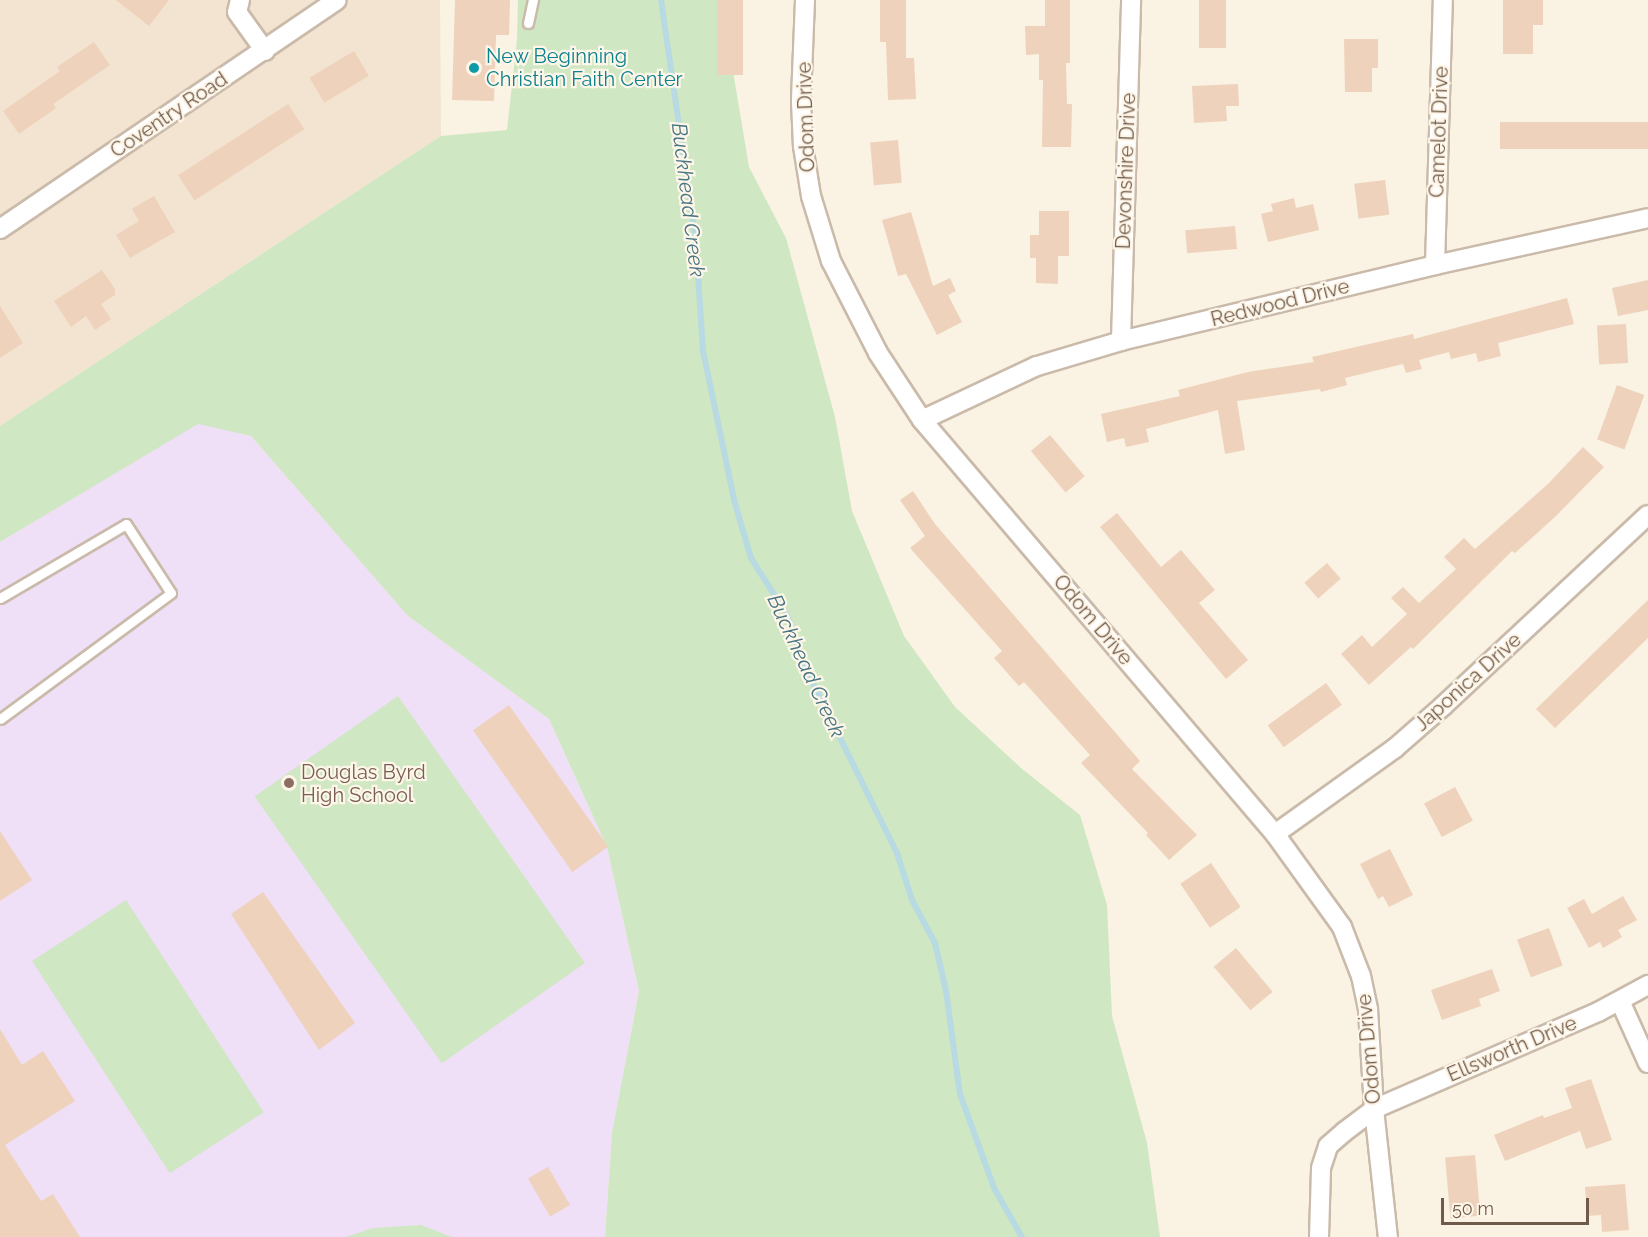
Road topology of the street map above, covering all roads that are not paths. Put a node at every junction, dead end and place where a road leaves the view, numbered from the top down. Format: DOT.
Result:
graph roads {
  1 [pos="240,0"];
  2 [pos="337,0"];
  3 [pos="533,0"];
  4 [pos="805,0"];
  5 [pos="1131,0"];
  6 [pos="1443,0"];
  7 [pos="528,23"];
  8 [pos="265,51"];
  9 [pos="1648,218"];
  10 [pos="0,229"];
  11 [pos="1435,265"];
  12 [pos="1121,341"];
  13 [pos="922,420"];
  14 [pos="1648,515"];
  15 [pos="0,598"];
  16 [pos="0,719"];
  17 [pos="1275,834"];
  18 [pos="1648,985"];
  19 [pos="1620,1001"];
  20 [pos="1648,1063"];
  21 [pos="1374,1109"];
  22 [pos="1319,1237"];
  23 [pos="1388,1237"];
  1 -- 8 [label="street"];
  2 -- 8 [label="street, Coventry Road"];
  3 -- 7 [label="lane"];
  4 -- 13 [label="street, Odom Drive"];
  5 -- 12 [label="street, Devonshire Drive"];
  6 -- 11 [label="street, Camelot Drive"];
  8 -- 10 [label="street, Coventry Road"];
  9 -- 11 [label="street, Redwood Drive"];
  11 -- 12 [label="street, Redwood Drive"];
  12 -- 13 [label="street, Redwood Drive"];
  13 -- 17 [label="street, Odom Drive"];
  14 -- 17 [label="street, Japonica Drive"];
  15 -- 16 [label="lane"];
  17 -- 21 [label="street, Odom Drive"];
  18 -- 19 [label="street, Ellsworth Drive"];
  19 -- 20 [label="street"];
  19 -- 21 [label="street, Ellsworth Drive"];
  21 -- 22 [label="street, Ellsworth Drive"];
  21 -- 23 [label="street, Odom Drive"];
}
